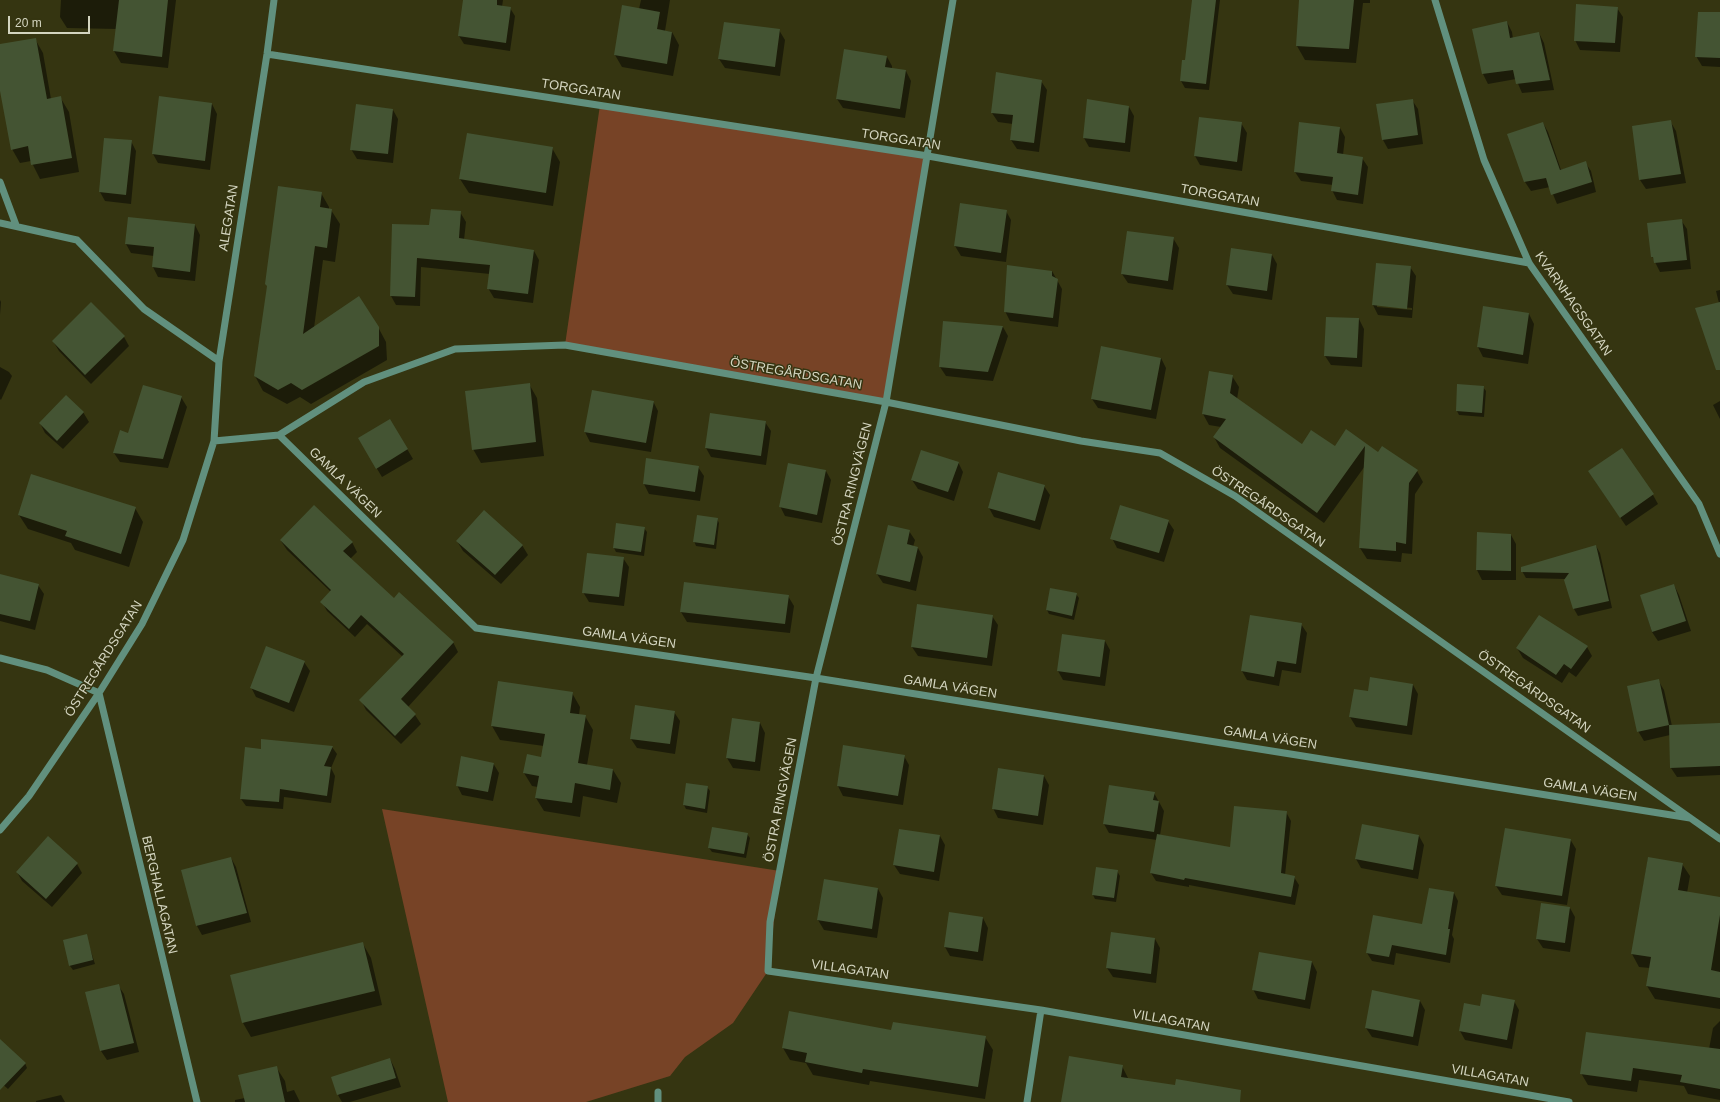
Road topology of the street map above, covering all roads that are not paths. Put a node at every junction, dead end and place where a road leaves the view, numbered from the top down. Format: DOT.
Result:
graph roads {
  1 [pos="274,0"];
  2 [pos="952,0"];
  3 [pos="1435,0"];
  4 [pos="267,54"];
  5 [pos="928,156"];
  6 [pos="0,182"];
  7 [pos="0,223"];
  8 [pos="16,225"];
  9 [pos="1529,263"];
  10 [pos="219,361"];
  11 [pos="886,402"];
  12 [pos="279,435"];
  13 [pos="214,441"];
  14 [pos="1720,554"];
  15 [pos="0,658"];
  16 [pos="816,678"];
  17 [pos="99,693"];
  18 [pos="1692,818"];
  19 [pos="0,830"];
  20 [pos="1720,839"];
  21 [pos="768,970"];
  22 [pos="1041,1010"];
  23 [pos="658,1092"];
  24 [pos="196,1102"];
  25 [pos="658,1102"];
  26 [pos="1027,1102"];
  27 [pos="1569,1102"];
  1 -- 4 [label="street, ALEGATAN"];
  2 -- 5 [label="street, ÖSTRA RINGVÄGEN"];
  3 -- 9 [label="street, KVARNHAGSGATAN"];
  4 -- 5 [label="street, TORGGATAN"];
  4 -- 10 [label="street, ALEGATAN"];
  5 -- 9 [label="street, TORGGATAN"];
  5 -- 11 [label="street, ÖSTRA RINGVÄGEN"];
  6 -- 8 [label="street"];
  7 -- 8 [label="street"];
  8 -- 10 [label="street"];
  9 -- 14 [label="street, KVARNHAGSGATAN"];
  10 -- 13 [label="street, ALEGATAN"];
  11 -- 12 [label="street, ÖSTREGÅRDSGATAN"];
  11 -- 16 [label="street, ÖSTRA RINGVÄGEN"];
  11 -- 18 [label="street, ÖSTREGÅRDSGATAN"];
  12 -- 13 [label="street, ÖSTREGÅRDSGATAN"];
  12 -- 16 [label="street, GAMLA VÄGEN"];
  13 -- 17 [label="street, ÖSTREGÅRDSGATAN"];
  15 -- 17 [label="street"];
  16 -- 18 [label="street, GAMLA VÄGEN"];
  16 -- 21 [label="street, ÖSTRA RINGVÄGEN"];
  17 -- 19 [label="street, ÖSTREGÅRDSGATAN"];
  17 -- 24 [label="street, BERGHALLAGATAN"];
  18 -- 20 [label="street, ÖSTREGÅRDSGATAN"];
  21 -- 22 [label="street, VILLAGATAN"];
  22 -- 26 [label="street"];
  22 -- 27 [label="street, VILLAGATAN"];
  23 -- 25 [label="street"];
}
